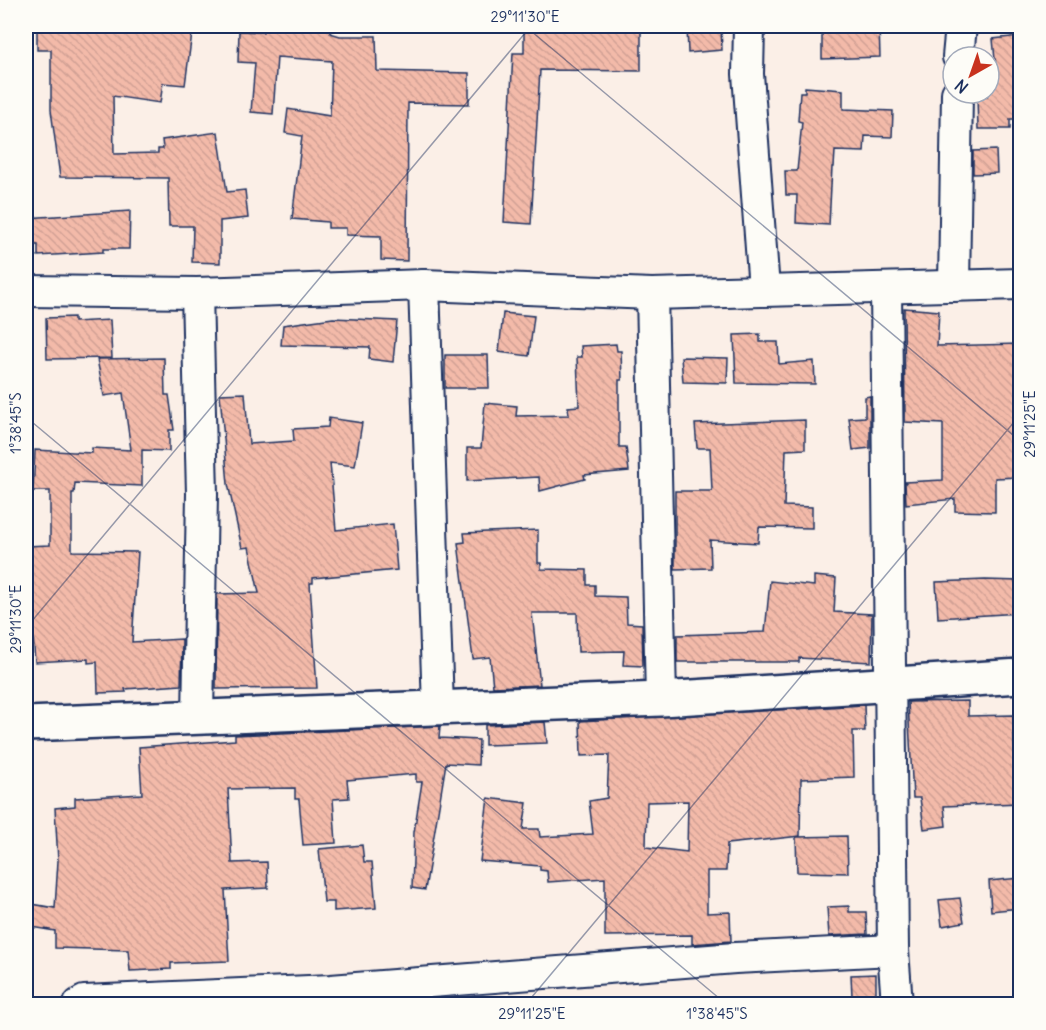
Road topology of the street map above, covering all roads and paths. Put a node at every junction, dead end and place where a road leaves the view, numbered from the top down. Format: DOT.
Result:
graph roads {
  1 [pos="749,26"];
  2 [pos="961,26"];
  3 [pos="959,45"];
  4 [pos="957,105"];
  5 [pos="1020,284"];
  6 [pos="424,285"];
  7 [pos="954,286"];
  8 [pos="764,289"];
  9 [pos="886,289"];
  10 [pos="26,291"];
  11 [pos="197,293"];
  12 [pos="652,294"];
  13 [pos="1020,676"];
  14 [pos="890,683"];
  15 [pos="661,699"];
  16 [pos="438,708"];
  17 [pos="198,717"];
  18 [pos="26,723"];
  19 [pos="893,950"];
  20 [pos="79,1005"];
  21 [pos="897,1005"];
  1 -- 8 [label="street"];
  2 -- 3 [label="street"];
  4 -- 7 [label="street"];
  5 -- 7 [label="street"];
  6 -- 11 [label="street"];
  6 -- 12 [label="street"];
  6 -- 16 [label="street"];
  7 -- 9 [label="street"];
  8 -- 9 [label="street"];
  8 -- 12 [label="street"];
  9 -- 14 [label="street"];
  10 -- 11 [label="street"];
  11 -- 17 [label="street"];
  12 -- 15 [label="street"];
  13 -- 14 [label="street"];
  14 -- 15 [label="street"];
  14 -- 19 [label="street"];
  15 -- 16 [label="street"];
  16 -- 17 [label="street"];
  17 -- 18 [label="street"];
  19 -- 20 [label="street"];
  19 -- 21 [label="street"];
}
